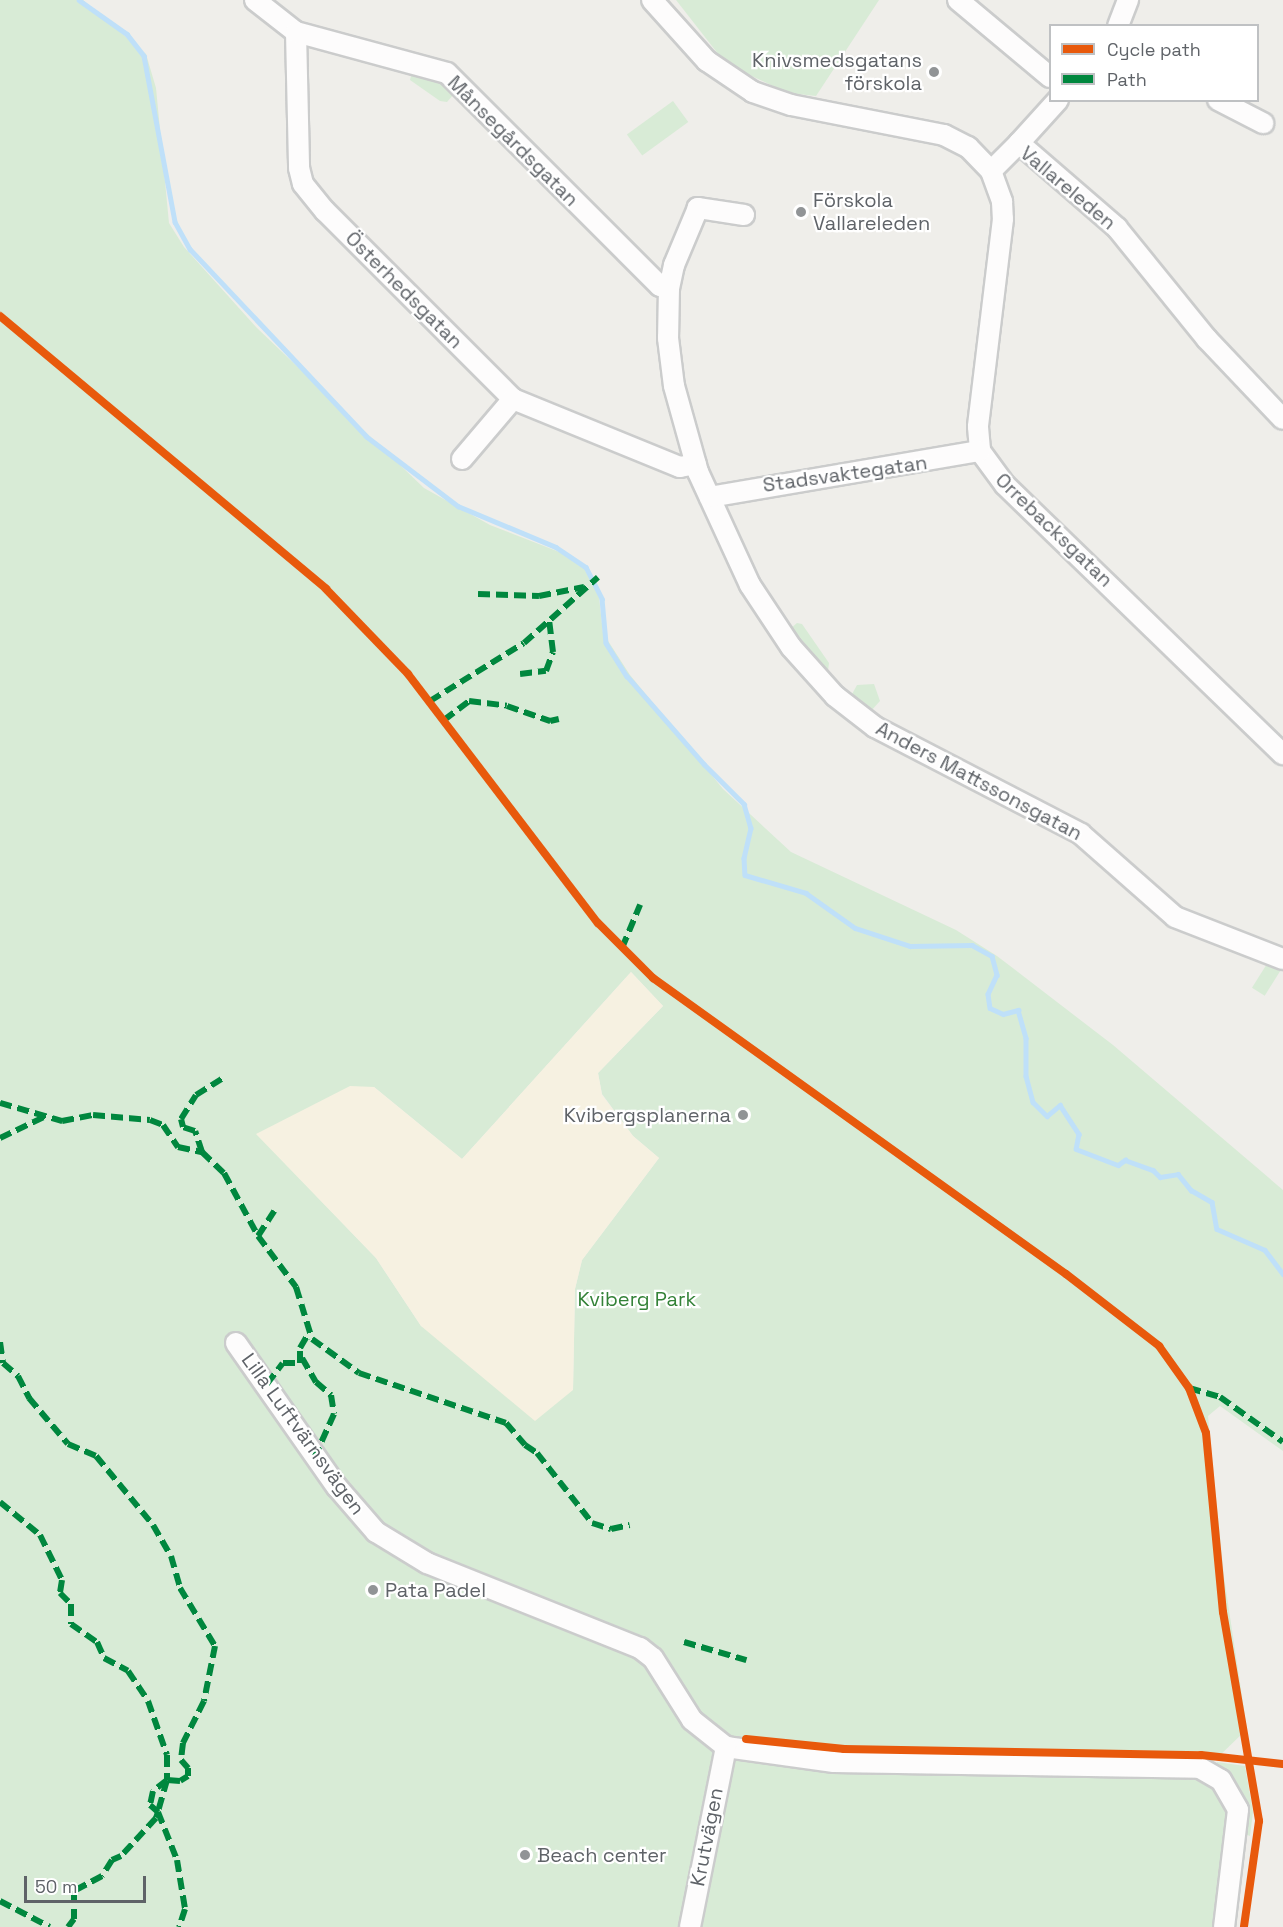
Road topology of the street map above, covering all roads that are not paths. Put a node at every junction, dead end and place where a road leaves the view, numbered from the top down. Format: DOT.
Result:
graph roads {
  1 [pos="255,0"];
  2 [pos="652,0"];
  3 [pos="958,0"];
  4 [pos="1128,0"];
  5 [pos="1119,24"];
  6 [pos="296,32"];
  7 [pos="1049,76"];
  8 [pos="1056,102"];
  9 [pos="1222,102"];
  10 [pos="1263,123"];
  11 [pos="1019,143"];
  12 [pos="991,171"];
  13 [pos="744,215"];
  14 [pos="669,288"];
  15 [pos="513,399"];
  16 [pos="1283,419"];
  17 [pos="980,451"];
  18 [pos="462,459"];
  19 [pos="696,464"];
  20 [pos="710,497"];
  21 [pos="1283,754"];
  22 [pos="1283,959"];
  23 [pos="236,1343"];
  24 [pos="726,1747"];
  25 [pos="690,1927"];
  26 [pos="1224,1927"];
  1 -- 6 [label="street"];
  2 -- 12 [label="street, Vallareleden"];
  3 -- 7 [label="street"];
  4 -- 5 [label="street"];
  6 -- 14 [label="street, Månsegårdsgatan"];
  6 -- 15 [label="street, Österhedsgatan"];
  8 -- 11 [label="street"];
  9 -- 10 [label="street"];
  11 -- 12 [label="street, Vallareleden"];
  11 -- 16 [label="street, Vallareleden"];
  12 -- 17 [label="street"];
  13 -- 14 [label="street, Anders Mattssonsgatan"];
  14 -- 19 [label="street, Anders Mattssonsgatan"];
  15 -- 18 [label="street"];
  15 -- 19 [label="street, Österhedsgatan"];
  17 -- 20 [label="street, Stadsvaktegatan"];
  17 -- 21 [label="street, Orrebacksgatan"];
  19 -- 20 [label="street, Anders Mattssonsgatan"];
  20 -- 22 [label="street, Anders Mattssonsgatan"];
  23 -- 24 [label="street, Lilla Luftvärnsvägen"];
  24 -- 25 [label="street, Krutvägen"];
  24 -- 26 [label="street"];
}
